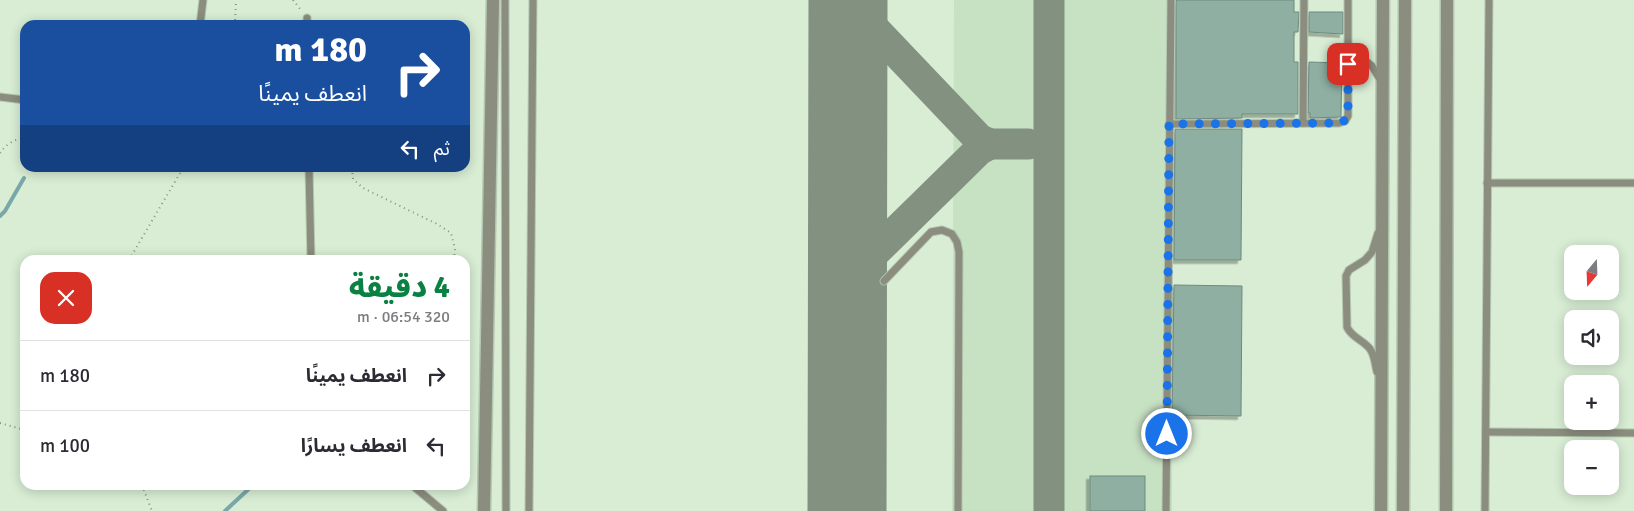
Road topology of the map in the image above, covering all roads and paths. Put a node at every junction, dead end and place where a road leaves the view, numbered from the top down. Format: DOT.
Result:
graph roads {
  1 [pos="203,0"];
  2 [pos="236,0"];
  3 [pos="493,0"];
  4 [pos="505,0"];
  5 [pos="533,0"];
  6 [pos="1171,0"];
  7 [pos="1304,0"];
  8 [pos="1348,0"];
  9 [pos="1383,0"];
  10 [pos="1405,0"];
  11 [pos="1447,0"];
  12 [pos="1489,0"];
  13 [pos="201,20"];
  14 [pos="235,20"];
  15 [pos="1349,48"];
  16 [pos="1384,86"];
  17 [pos="0,98"];
  18 [pos="20,100"];
  19 [pos="1303,123"];
  20 [pos="1169,124"];
  21 [pos="20,139"];
  22 [pos="0,152"];
  23 [pos="181,172"];
  24 [pos="309,172"];
  25 [pos="352,172"];
  26 [pos="1487,183"];
  27 [pos="1634,183"];
  28 [pos="1383,216"];
  29 [pos="132,255"];
  30 [pos="311,255"];
  31 [pos="454,255"];
  32 [pos="884,281"];
  33 [pos="1382,395"];
  34 [pos="0,423"];
  35 [pos="20,429"];
  36 [pos="1486,432"];
  37 [pos="1634,433"];
  38 [pos="144,490"];
  39 [pos="418,490"];
  40 [pos="152,511"];
  41 [pos="443,511"];
  42 [pos="484,511"];
  43 [pos="506,511"];
  44 [pos="529,511"];
  45 [pos="958,511"];
  46 [pos="1166,511"];
  47 [pos="1381,511"];
  48 [pos="1403,511"];
  49 [pos="1446,511"];
  50 [pos="1485,511"];
  1 -- 13 [label="lane"];
  2 -- 14 [label="path"];
  3 -- 42 [label="street"];
  4 -- 43 [label="lane"];
  5 -- 44 [label="lane"];
  6 -- 20 [label="lane"];
  7 -- 19 [label="lane"];
  8 -- 15 [label="lane"];
  9 -- 16 [label="street"];
  10 -- 48 [label="street"];
  11 -- 49 [label="street"];
  12 -- 26 [label="lane"];
  15 -- 16 [label="lane"];
  15 -- 19 [label="lane"];
  16 -- 28 [label="street"];
  17 -- 18 [label="lane"];
  19 -- 20 [label="lane"];
  20 -- 46 [label="lane"];
  21 -- 22 [label="path"];
  23 -- 29 [label="path"];
  24 -- 30 [label="lane"];
  25 -- 31 [label="path"];
  26 -- 27 [label="lane"];
  26 -- 36 [label="lane"];
  28 -- 33 [label="street"];
  28 -- 33 [label="lane"];
  32 -- 45 [label="lane"];
  33 -- 47 [label="street"];
  34 -- 35 [label="path"];
  36 -- 37 [label="lane"];
  36 -- 50 [label="lane"];
  38 -- 40 [label="path"];
  39 -- 41 [label="lane"];
}
